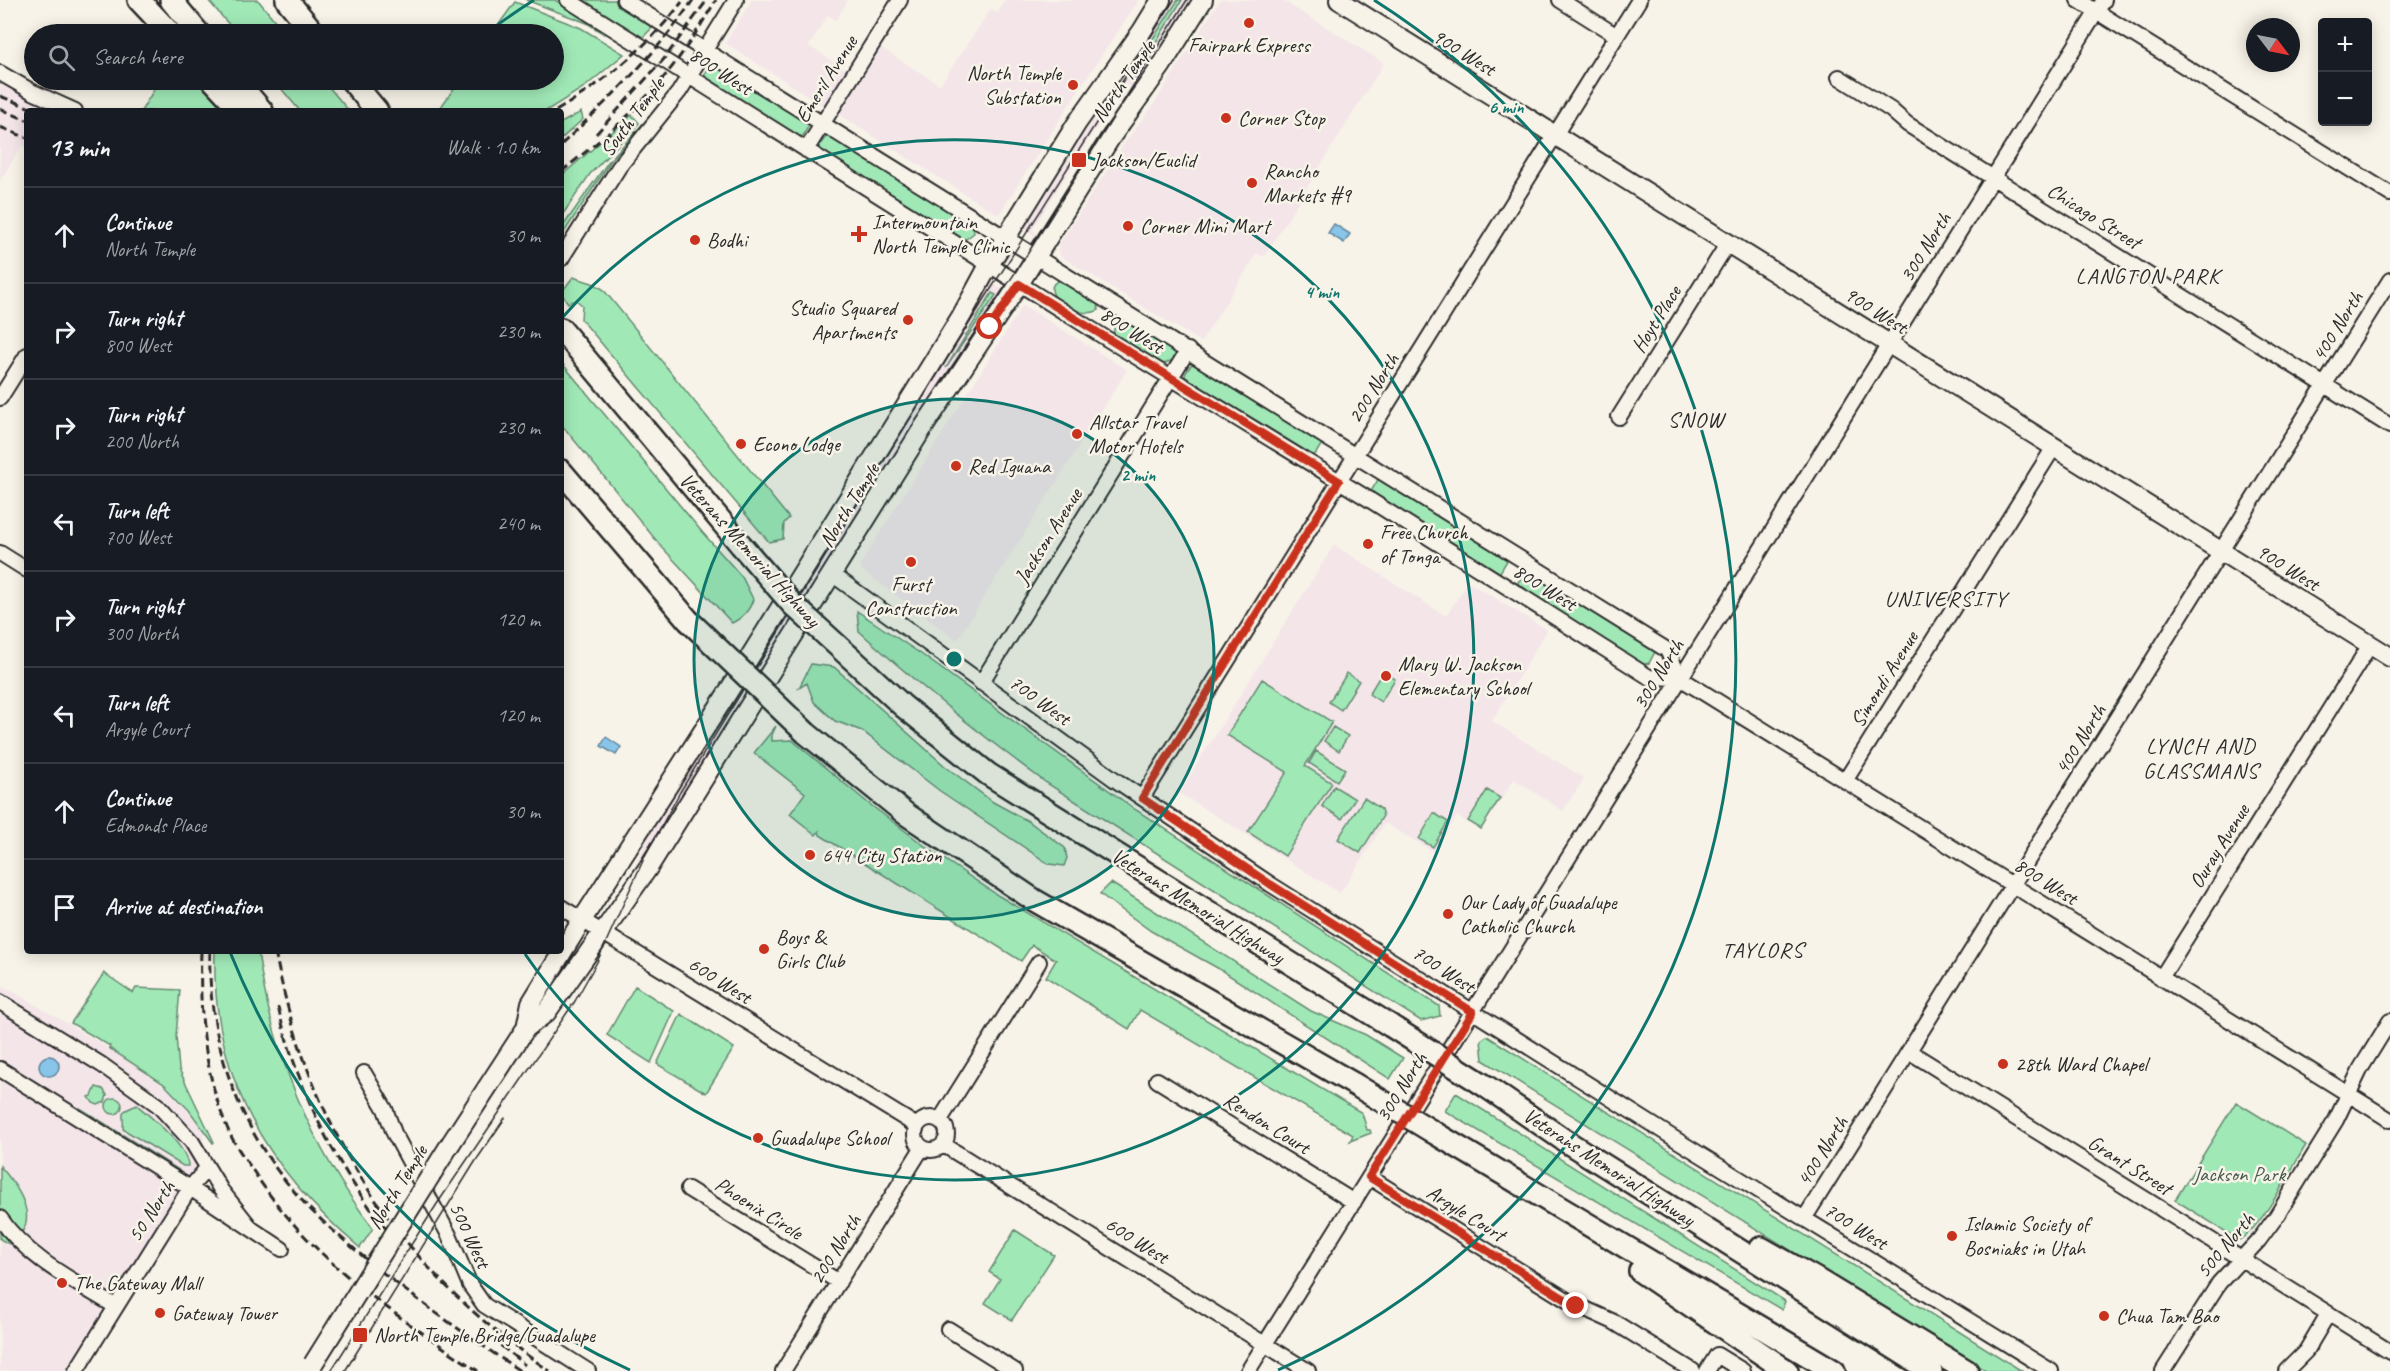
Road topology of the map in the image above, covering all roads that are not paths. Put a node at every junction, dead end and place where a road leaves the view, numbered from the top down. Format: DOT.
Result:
graph roads {
  1 [pos="139,0"];
  2 [pos="171,0"];
  3 [pos="287,0"];
  4 [pos="296,0"];
  5 [pos="568,0"];
  6 [pos="624,0"];
  7 [pos="736,0"];
  8 [pos="900,0"];
  9 [pos="1161,0"];
  10 [pos="1203,0"];
  11 [pos="1339,0"];
  12 [pos="1560,0"];
  13 [pos="1639,0"];
  14 [pos="2078,0"];
  15 [pos="2100,6"];
  16 [pos="162,24"];
  17 [pos="191,24"];
  18 [pos="308,24"];
  19 [pos="311,24"];
  20 [pos="1617,36"];
  21 [pos="704,50"];
  22 [pos="0,73"];
  23 [pos="689,75"];
  24 [pos="1839,77"];
  25 [pos="24,87"];
  26 [pos="30,90"];
  27 [pos="222,90"];
  28 [pos="244,90"];
  29 [pos="359,90"];
  30 [pos="68,108"];
  31 [pos="239,108"];
  32 [pos="259,108"];
  33 [pos="374,108"];
  34 [pos="823,123"];
  35 [pos="1555,135"];
  36 [pos="806,150"];
  37 [pos="1993,177"];
  38 [pos="2390,194"];
  39 [pos="1005,238"];
  40 [pos="1728,243"];
  41 [pos="564,254"];
  42 [pos="1035,258"];
  43 [pos="989,265"];
  44 [pos="2390,280"];
  45 [pos="1019,284"];
  46 [pos="564,332"];
  47 [pos="1889,344"];
  48 [pos="1188,350"];
  49 [pos="24,360"];
  50 [pos="1170,378"];
  51 [pos="2325,385"];
  52 [pos="0,398"];
  53 [pos="1619,417"];
  54 [pos="2390,426"];
  55 [pos="2054,447"];
  56 [pos="1355,456"];
  57 [pos="564,475"];
  58 [pos="1339,481"];
  59 [pos="2221,552"];
  60 [pos="0,554"];
  61 [pos="24,568"];
  62 [pos="832,574"];
  63 [pos="2370,645"];
  64 [pos="2390,657"];
  65 [pos="1680,678"];
  66 [pos="981,683"];
  67 [pos="1845,781"];
  68 [pos="1142,798"];
  69 [pos="2013,886"];
  70 [pos="564,909"];
  71 [pos="582,920"];
  72 [pos="602,932"];
  73 [pos="564,949"];
  74 [pos="561,954"];
  75 [pos="1039,962"];
  76 [pos="2161,978"];
  77 [pos="0,1002"];
  78 [pos="1473,1012"];
  79 [pos="2390,1021"];
  80 [pos="525,1028"];
  81 [pos="1910,1052"];
  82 [pos="0,1069"];
  83 [pos="364,1073"];
  84 [pos="1157,1080"];
  85 [pos="2349,1094"];
  86 [pos="940,1120"];
  87 [pos="2390,1120"];
  88 [pos="917,1126"];
  89 [pos="1564,1140"];
  90 [pos="944,1145"];
  91 [pos="922,1148"];
  92 [pos="207,1168"];
  93 [pos="1369,1177"];
  94 [pos="190,1188"];
  95 [pos="1525,1188"];
  96 [pos="688,1189"];
  97 [pos="1354,1202"];
  98 [pos="0,1218"];
  99 [pos="1804,1219"];
  100 [pos="251,1228"];
  101 [pos="282,1249"];
  102 [pos="2242,1259"];
  103 [pos="839,1282"];
  104 [pos="115,1306"];
  105 [pos="2328,1314"];
  106 [pos="948,1329"];
  107 [pos="1265,1344"];
  108 [pos="2390,1352"];
  109 [pos="311,1368"];
  110 [pos="76,1371"];
  111 [pos="588,1371"];
  112 [pos="783,1371"];
  113 [pos="1015,1371"];
  114 [pos="1248,1371"];
  115 [pos="1308,1371"];
  116 [pos="1693,1371"];
  117 [pos="1707,1371"];
  118 [pos="1743,1371"];
  119 [pos="1787,1371"];
  120 [pos="1834,1371"];
  121 [pos="1931,1371"];
  122 [pos="1967,1371"];
  123 [pos="2051,1371"];
  124 [pos="2163,1371"];
  125 [pos="2286,1371"];
  1 -- 16 [label="highway"];
  2 -- 17 [label="highway"];
  3 -- 18 [label="highway"];
  4 -- 19 [label="highway"];
  5 -- 23 [label="street, 800 West"];
  6 -- 21 [label="street, 800 West"];
  7 -- 21 [label="street, South Temple"];
  8 -- 34 [label="street, Emeril Avenue"];
  9 -- 39 [label="main road, North Temple"];
  10 -- 42 [label="main road, North Temple"];
  11 -- 35 [label="main road, 900 West"];
  12 -- 20 [label="street"];
  13 -- 20 [label="street, 200 North"];
  14 -- 15 [label="street"];
  15 -- 37 [label="street, 300 North"];
  15 -- 38 [label="street"];
  20 -- 35 [label="street, 200 North"];
  21 -- 23 [label="street, South Temple"];
  21 -- 34 [label="street, 800 West"];
  22 -- 25 [label="street"];
  23 -- 36 [label="street, 800 West"];
  23 -- 41 [label="street, South Temple"];
  24 -- 37 [label="street, Chicago Street"];
  26 -- 30 [label="street"];
  27 -- 31 [label="highway"];
  28 -- 32 [label="highway"];
  29 -- 33 [label="highway"];
  34 -- 36 [label="street, Emeril Avenue"];
  34 -- 39 [label="street, 800 West"];
  35 -- 40 [label="main road, 900 West"];
  35 -- 56 [label="street, 200 North"];
  36 -- 43 [label="street, 800 West"];
  37 -- 47 [label="street, 300 North"];
  37 -- 51 [label="street, Chicago Street"];
  39 -- 42 [label="street, 800 West"];
  39 -- 43 [label="main road, North Temple"];
  40 -- 47 [label="main road, 900 West"];
  40 -- 53 [label="street, Hoyt Place"];
  42 -- 45 [label="main road, North Temple"];
  42 -- 48 [label="street, 800 West"];
  43 -- 45 [label="street, 800 West"];
  43 -- 71 [label="main road, North Temple"];
  44 -- 51 [label="street, 400 North"];
  45 -- 50 [label="street, 800 West"];
  45 -- 62 [label="main road, North Temple"];
  46 -- 89 [label="highway, Veterans Memorial Highway, bridge"];
  47 -- 55 [label="main road, 900 West"];
  47 -- 65 [label="street, 300 North"];
  48 -- 50 [label="street, Jackson Avenue"];
  48 -- 56 [label="street, 800 West"];
  49 -- 52 [label="street"];
  50 -- 58 [label="street, 800 West"];
  50 -- 66 [label="street, Jackson Avenue"];
  51 -- 54 [label="street, Chicago Street"];
  51 -- 59 [label="street, 400 North"];
  55 -- 59 [label="main road, 900 West"];
  55 -- 67 [label="street, Simondi Avenue"];
  56 -- 58 [label="street, 200 North"];
  56 -- 65 [label="street, 800 West"];
  57 -- 95 [label="highway, bridge"];
  58 -- 65 [label="street, 800 West"];
  58 -- 68 [label="street, 200 North"];
  59 -- 63 [label="main road, 900 West"];
  59 -- 69 [label="street, 400 North"];
  60 -- 61 [label="street"];
  62 -- 66 [label="street, 700 West"];
  62 -- 72 [label="main road, North Temple"];
  63 -- 64 [label="main road, 900 West"];
  63 -- 76 [label="street, Ouray Avenue"];
  65 -- 67 [label="street, 800 West"];
  65 -- 78 [label="street, 300 North"];
  66 -- 68 [label="street, 700 West"];
  67 -- 69 [label="street, 800 West"];
  68 -- 78 [label="street, 700 West"];
  69 -- 76 [label="street, 800 West"];
  69 -- 81 [label="street, 400 North"];
  70 -- 71 [label="street, 600 West"];
  71 -- 72 [label="street, 600 West"];
  71 -- 73 [label="main road, North Temple"];
  72 -- 80 [label="main road, North Temple"];
  72 -- 88 [label="street, 600 West"];
  74 -- 80 [label="main road, North Temple"];
  75 -- 86 [label="street"];
  76 -- 85 [label="street, 800 West"];
  77 -- 92 [label="street"];
  78 -- 93 [label="street, 300 North"];
  78 -- 99 [label="street, 700 West"];
  79 -- 85 [label="street, 500 North"];
  80 -- 109 [label="main road, North Temple, bridge"];
  81 -- 99 [label="street, 400 North"];
  81 -- 102 [label="street, Grant Street"];
  82 -- 94 [label="street"];
  83 -- 111 [label="street, 500 West"];
  84 -- 97 [label="street, Rendon Court"];
  85 -- 87 [label="street, 800 West"];
  85 -- 102 [label="street, 500 North"];
  86 -- 88 [label="street"];
  86 -- 90 [label="street"];
  88 -- 91 [label="street"];
  89 -- 121 [label="highway, Veterans Memorial Highway"];
  89 -- 122 [label="highway"];
  90 -- 91 [label="street"];
  90 -- 107 [label="street, 600 West"];
  91 -- 103 [label="street, 200 North"];
  92 -- 94 [label="street, 50 North"];
  92 -- 100 [label="street"];
  93 -- 97 [label="street, 300 North"];
  93 -- 116 [label="street, Argyle Court"];
  94 -- 100 [label="street"];
  94 -- 104 [label="street, 50 North"];
  95 -- 119 [label="highway"];
  95 -- 120 [label="highway"];
  96 -- 103 [label="street, Phoenix Circle"];
  97 -- 107 [label="street, 300 North"];
  98 -- 104 [label="street"];
  99 -- 123 [label="street, 700 West"];
  100 -- 101 [label="street"];
  102 -- 105 [label="street, Grant Street"];
  102 -- 124 [label="street, 500 North"];
  103 -- 112 [label="street, 200 North"];
  104 -- 110 [label="street, 50 North"];
  105 -- 108 [label="street, Grant Street"];
  105 -- 125 [label="street"];
  106 -- 113 [label="street"];
  107 -- 114 [label="street, 300 North"];
  107 -- 115 [label="street, 600 West"];
  117 -- 118 [label="street"];
}
